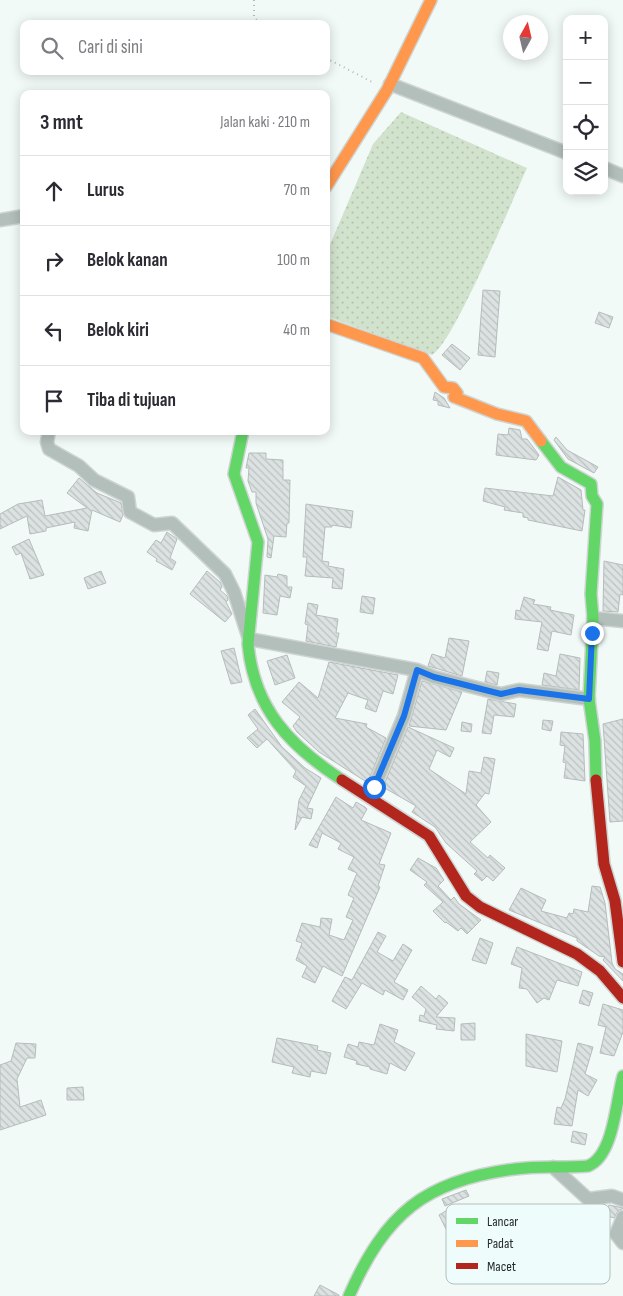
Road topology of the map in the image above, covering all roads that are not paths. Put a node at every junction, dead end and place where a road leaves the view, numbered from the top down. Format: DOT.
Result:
graph roads {
  1 [pos="431,0"];
  2 [pos="388,87"];
  3 [pos="563,152"];
  4 [pos="608,170"];
  5 [pos="623,176"];
  6 [pos="330,180"];
  7 [pos="20,217"];
  8 [pos="0,220"];
  9 [pos="330,325"];
  10 [pos="48,435"];
  11 [pos="242,435"];
  12 [pos="593,618"];
  13 [pos="623,621"];
  14 [pos="249,639"];
  15 [pos="417,670"];
  16 [pos="589,699"];
  17 [pos="370,797"];
  18 [pos="623,962"];
  19 [pos="623,998"];
  20 [pos="623,1076"];
  21 [pos="553,1167"];
  22 [pos="623,1200"];
  23 [pos="623,1218"];
  24 [pos="623,1243"];
  25 [pos="349,1296"];
  1 -- 2 [label="street"];
  2 -- 3 [label="street"];
  2 -- 6 [label="street"];
  4 -- 5 [label="street"];
  7 -- 8 [label="street"];
  9 -- 12 [label="street"];
  10 -- 14 [label="street"];
  11 -- 14 [label="street"];
  12 -- 13 [label="street"];
  12 -- 16 [label="street"];
  14 -- 15 [label="street"];
  14 -- 17 [label="street"];
  15 -- 16 [label="street"];
  15 -- 17 [label="street"];
  16 -- 18 [label="street"];
  17 -- 19 [label="street"];
  20 -- 21 [label="street"];
  21 -- 22 [label="street"];
  21 -- 25 [label="street"];
  23 -- 24 [label="street"];
}
